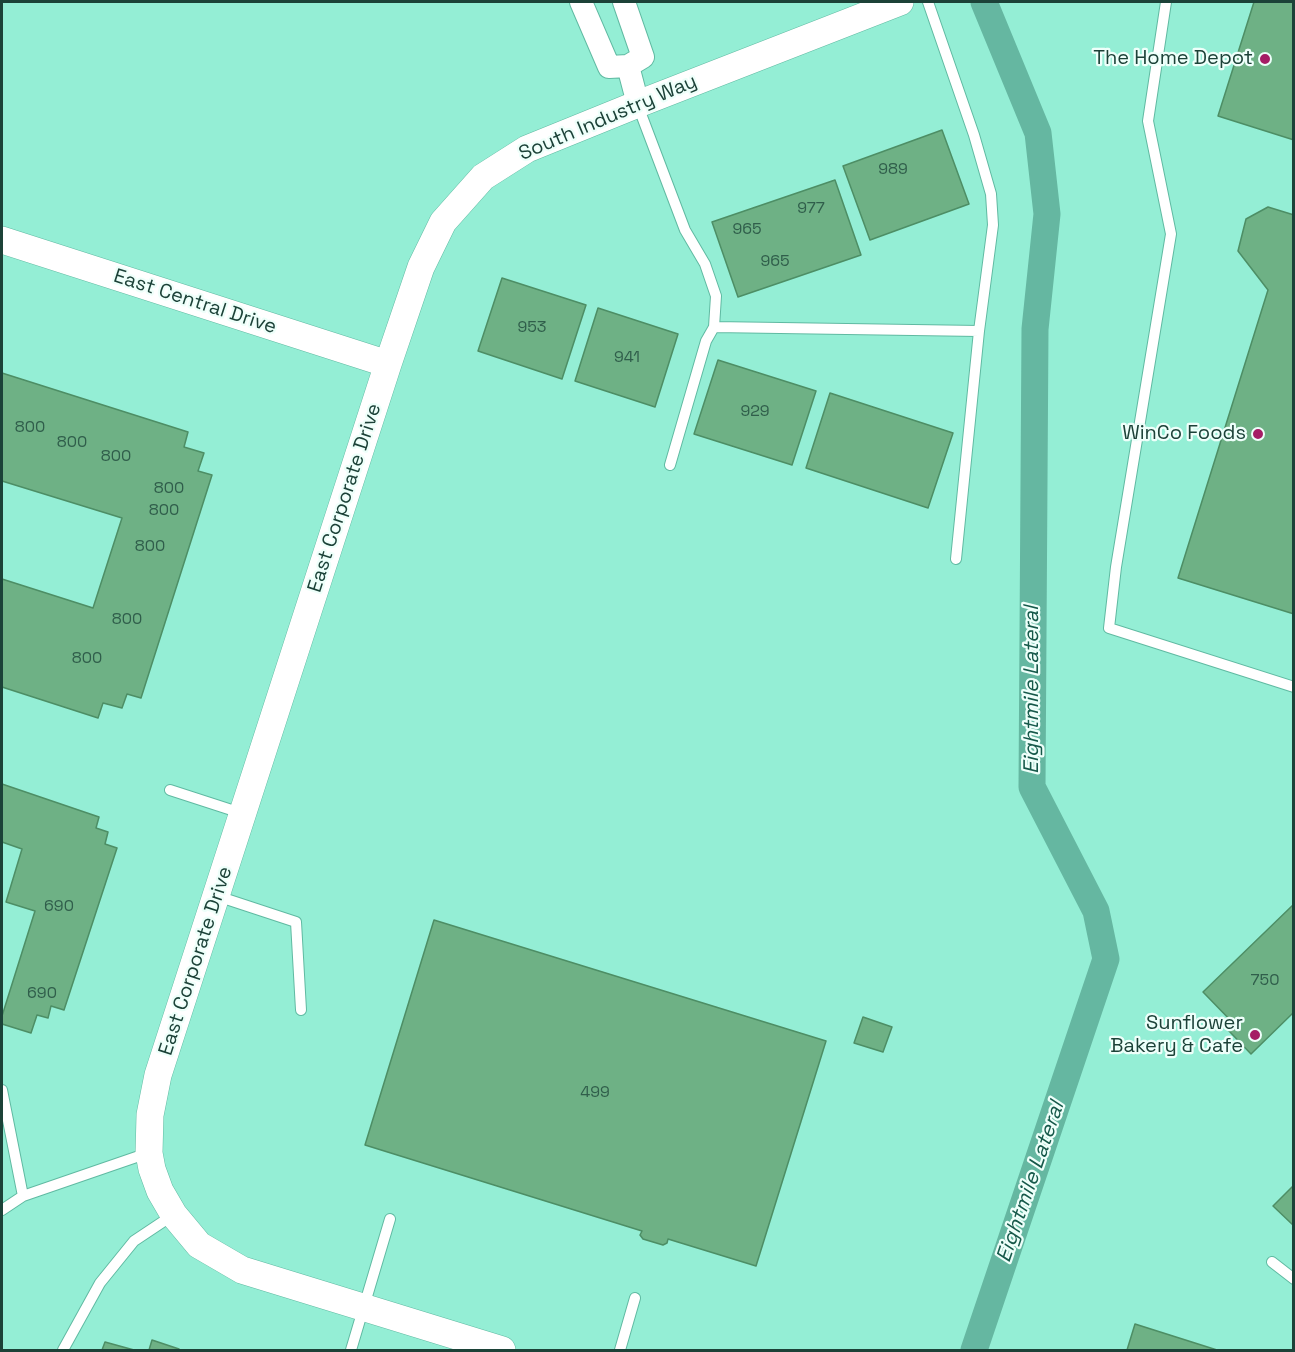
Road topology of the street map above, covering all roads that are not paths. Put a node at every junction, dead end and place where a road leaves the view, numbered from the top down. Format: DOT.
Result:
graph roads {
  1 [pos="581,2"];
  2 [pos="624,2"];
  3 [pos="900,2"];
  4 [pos="928,2"];
  5 [pos="1166,2"];
  6 [pos="627,66"];
  7 [pos="638,104"];
  8 [pos="2,240"];
  9 [pos="714,327"];
  10 [pos="979,331"];
  11 [pos="388,364"];
  12 [pos="670,465"];
  13 [pos="957,559"];
  14 [pos="1293,687"];
  15 [pos="170,790"];
  16 [pos="244,814"];
  17 [pos="217,895"];
  18 [pos="301,1010"];
  19 [pos="2,1090"];
  20 [pos="149,1153"];
  21 [pos="23,1196"];
  22 [pos="2,1210"];
  23 [pos="174,1215"];
  24 [pos="390,1219"];
  25 [pos="1272,1262"];
  26 [pos="1293,1279"];
  27 [pos="635,1298"];
  28 [pos="364,1308"];
  29 [pos="63,1350"];
  30 [pos="351,1350"];
  31 [pos="502,1350"];
  32 [pos="620,1350"];
  1 -- 6 [label="street"];
  2 -- 6 [label="street"];
  3 -- 7 [label="street, South Industry Way"];
  4 -- 10 [label="lane"];
  5 -- 14 [label="lane"];
  6 -- 7 [label="street"];
  7 -- 9 [label="lane"];
  7 -- 11 [label="street, South Industry Way"];
  8 -- 11 [label="street, East Central Drive"];
  9 -- 10 [label="lane"];
  9 -- 12 [label="lane"];
  10 -- 13 [label="lane"];
  11 -- 16 [label="street, East Corporate Drive"];
  15 -- 16 [label="lane"];
  16 -- 17 [label="street, East Corporate Drive"];
  17 -- 18 [label="lane"];
  17 -- 20 [label="street, East Corporate Drive"];
  19 -- 21 [label="lane"];
  20 -- 21 [label="lane"];
  20 -- 23 [label="street, East Corporate Drive"];
  21 -- 22 [label="lane"];
  23 -- 28 [label="street, East Corporate Drive"];
  23 -- 29 [label="lane"];
  24 -- 28 [label="lane"];
  25 -- 26 [label="lane"];
  27 -- 32 [label="lane"];
  28 -- 30 [label="lane"];
  28 -- 31 [label="street, East Corporate Drive"];
}
